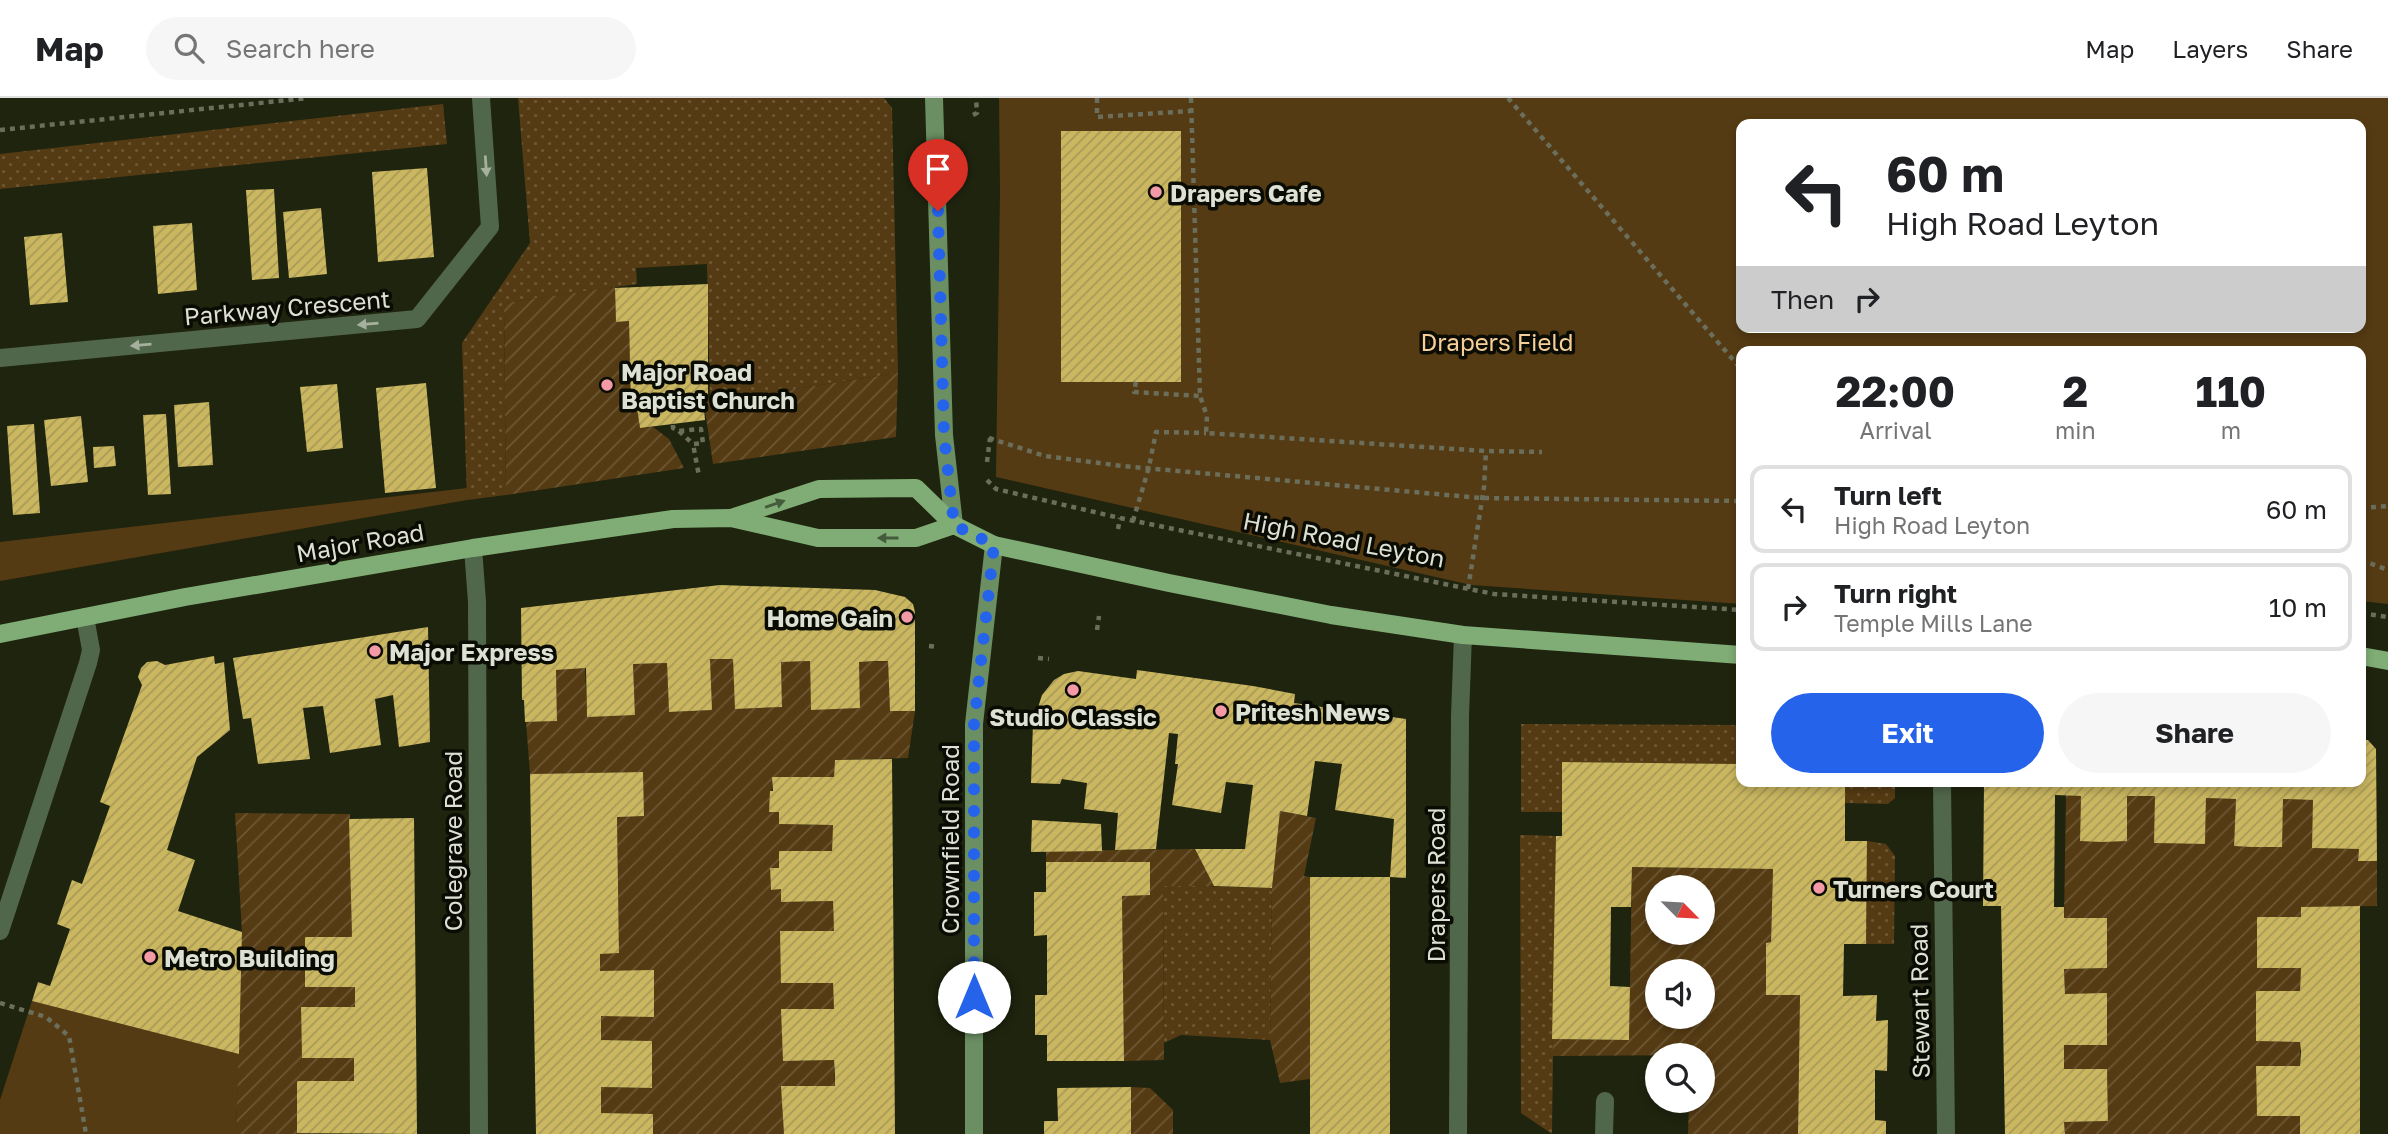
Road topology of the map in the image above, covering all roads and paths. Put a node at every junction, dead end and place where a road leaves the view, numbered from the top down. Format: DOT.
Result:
graph roads {
  1 [pos="308,98"];
  2 [pos="481,98"];
  3 [pos="934,98"];
  4 [pos="976,98"];
  5 [pos="1097,98"];
  6 [pos="1191,98"];
  7 [pos="1508,98"];
  8 [pos="1191,111"];
  9 [pos="977,113"];
  10 [pos="0,130"];
  11 [pos="0,358"];
  12 [pos="1736,363"];
  13 [pos="1136,382"];
  14 [pos="1200,396"];
  15 [pos="673,425"];
  16 [pos="678,431"];
  17 [pos="1206,433"];
  18 [pos="978,435"];
  19 [pos="990,438"];
  20 [pos="693,444"];
  21 [pos="1486,451"];
  22 [pos="1542,452"];
  23 [pos="987,465"];
  24 [pos="1149,467"];
  25 [pos="699,476"];
  26 [pos="985,479"];
  27 [pos="1481,498"];
  28 [pos="1736,501"];
  29 [pos="2388,506"];
  30 [pos="2366,508"];
  31 [pos="731,518"];
  32 [pos="1120,519"];
  33 [pos="1133,521"];
  34 [pos="954,525"];
  35 [pos="1118,529"];
  36 [pos="994,545"];
  37 [pos="473,548"];
  38 [pos="2366,562"];
  39 [pos="2388,570"];
  40 [pos="1468,589"];
  41 [pos="1736,610"];
  42 [pos="2366,614"];
  43 [pos="1099,616"];
  44 [pos="85,617"];
  45 [pos="2388,617"];
  46 [pos="1097,630"];
  47 [pos="0,634"];
  48 [pos="1464,635"];
  49 [pos="929,646"];
  50 [pos="939,647"];
  51 [pos="1736,655"];
  52 [pos="2366,657"];
  53 [pos="1038,658"];
  54 [pos="1049,659"];
  55 [pos="2388,661"];
  56 [pos="1942,787"];
  57 [pos="0,931"];
  58 [pos="0,1003"];
  59 [pos="1605,1101"];
  60 [pos="86,1134"];
  61 [pos="479,1134"];
  62 [pos="974,1134"];
  63 [pos="1458,1134"];
  64 [pos="1604,1134"];
  65 [pos="1946,1134"];
  1 -- 10 [label="path"];
  2 -- 11 [label="street, Parkway Crescent, one-way"];
  3 -- 34 [label="street"];
  4 -- 9 [label="path"];
  5 -- 8 [label="path"];
  6 -- 8 [label="path"];
  7 -- 12 [label="path"];
  8 -- 14 [label="path"];
  13 -- 14 [label="path"];
  14 -- 17 [label="path"];
  15 -- 16 [label="path"];
  16 -- 20 [label="path"];
  16 -- 20 [label="path"];
  17 -- 21 [label="path"];
  17 -- 24 [label="path"];
  18 -- 19 [label="path"];
  19 -- 23 [label="path"];
  19 -- 24 [label="path"];
  20 -- 25 [label="path"];
  21 -- 22 [label="path"];
  21 -- 27 [label="path"];
  24 -- 27 [label="path"];
  24 -- 33 [label="path"];
  26 -- 32 [label="path, High Road Leyton"];
  27 -- 28 [label="path"];
  27 -- 40 [label="path"];
  29 -- 30 [label="path"];
  34 -- 31 [label="main road, Major Road, one-way"];
  31 -- 34 [label="main road, Major Road, one-way"];
  31 -- 37 [label="main road, Major Road"];
  32 -- 33 [label="path, High Road Leyton"];
  32 -- 35 [label="path"];
  33 -- 40 [label="path, High Road Leyton"];
  34 -- 36 [label="main road"];
  36 -- 48 [label="main road"];
  36 -- 62 [label="street, Crownfield Road"];
  37 -- 44 [label="main road, Major Road"];
  37 -- 61 [label="street, Colegrave Road"];
  38 -- 39 [label="path"];
  40 -- 41 [label="path, High Road Leyton"];
  42 -- 45 [label="path"];
  43 -- 46 [label="path"];
  44 -- 47 [label="main road, Major Road"];
  44 -- 57 [label="street"];
  48 -- 51 [label="main road"];
  48 -- 63 [label="street, Drapers Road"];
  49 -- 50 [label="path"];
  52 -- 55 [label="main road"];
  53 -- 54 [label="path"];
  56 -- 65 [label="street, Stewart Road"];
  58 -- 60 [label="path"];
  59 -- 64 [label="street"];
}
